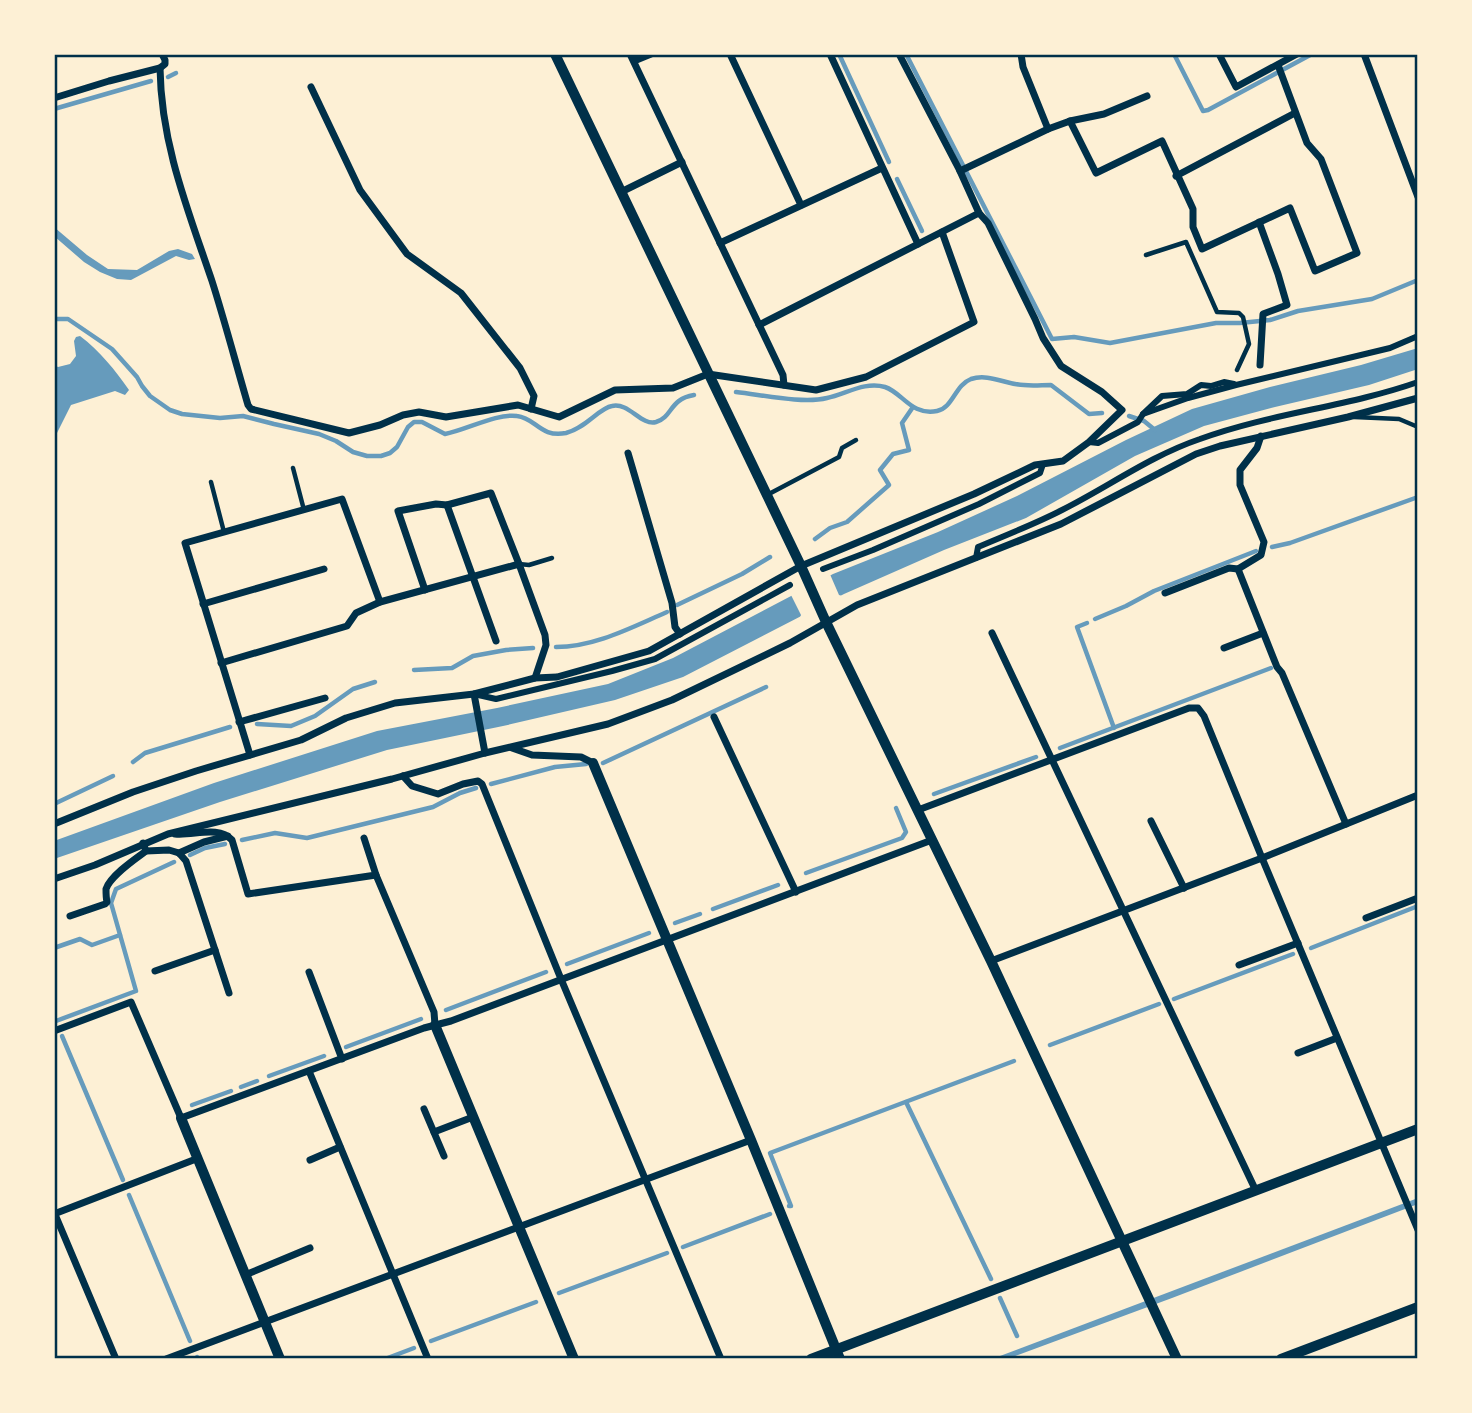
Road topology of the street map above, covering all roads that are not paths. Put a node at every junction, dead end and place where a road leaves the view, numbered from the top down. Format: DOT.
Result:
graph roads {
  1 [pos="162,54"];
  2 [pos="555,54"];
  3 [pos="651,54"];
  4 [pos="730,54"];
  5 [pos="830,54"];
  6 [pos="899,54"];
  7 [pos="1021,54"];
  8 [pos="1219,54"];
  9 [pos="1297,54"];
  10 [pos="1364,54"];
  11 [pos="632,58"];
  12 [pos="160,68"];
  13 [pos="1280,70"];
  14 [pos="311,87"];
  15 [pos="1147,96"];
  16 [pos="54,98"];
  17 [pos="1296,113"];
  18 [pos="1070,121"];
  19 [pos="1048,129"];
  20 [pos="681,162"];
  21 [pos="882,168"];
  22 [pos="960,172"];
  23 [pos="1177,176"];
  24 [pos="621,192"];
  25 [pos="1418,197"];
  26 [pos="801,205"];
  27 [pos="979,213"];
  28 [pos="1259,222"];
  29 [pos="942,232"];
  30 [pos="720,243"];
  31 [pos="918,244"];
  32 [pos="1146,255"];
  33 [pos="759,325"];
  34 [pos="1418,336"];
  35 [pos="1260,365"];
  36 [pos="1237,370"];
  37 [pos="708,374"];
  38 [pos="1418,382"];
  39 [pos="784,385"];
  40 [pos="1418,398"];
  41 [pos="531,409"];
  42 [pos="1348,417"];
  43 [pos="1418,427"];
  44 [pos="1261,436"];
  45 [pos="856,440"];
  46 [pos="1089,442"];
  47 [pos="628,453"];
  48 [pos="1043,464"];
  49 [pos="293,468"];
  50 [pos="211,482"];
  51 [pos="767,495"];
  52 [pos="447,505"];
  53 [pos="304,510"];
  54 [pos="224,532"];
  55 [pos="552,558"];
  56 [pos="976,558"];
  57 [pos="519,564"];
  58 [pos="324,569"];
  59 [pos="823,569"];
  60 [pos="1238,569"];
  61 [pos="804,572"];
  62 [pos="472,577"];
  63 [pos="790,585"];
  64 [pos="425,590"];
  65 [pos="1165,593"];
  66 [pos="380,602"];
  67 [pos="203,604"];
  68 [pos="824,617"];
  69 [pos="992,633"];
  70 [pos="1263,633"];
  71 [pos="680,634"];
  72 [pos="496,641"];
  73 [pos="1224,648"];
  74 [pos="221,663"];
  75 [pos="536,678"];
  76 [pos="474,694"];
  77 [pos="325,698"];
  78 [pos="714,717"];
  79 [pos="239,722"];
  80 [pos="511,748"];
  81 [pos="485,753"];
  82 [pos="250,755"];
  83 [pos="1052,760"];
  84 [pos="593,763"];
  85 [pos="403,776"];
  86 [pos="1418,795"];
  87 [pos="918,810"];
  88 [pos="1151,821"];
  89 [pos="54,824"];
  90 [pos="1346,824"];
  91 [pos="168,834"];
  92 [pos="228,836"];
  93 [pos="364,838"];
  94 [pos="932,841"];
  95 [pos="144,847"];
  96 [pos="179,853"];
  97 [pos="1262,858"];
  98 [pos="376,875"];
  99 [pos="54,879"];
  100 [pos="1184,888"];
  101 [pos="796,892"];
  102 [pos="1418,898"];
  103 [pos="1123,911"];
  104 [pos="70,916"];
  105 [pos="1366,918"];
  106 [pos="667,941"];
  107 [pos="1298,943"];
  108 [pos="215,950"];
  109 [pos="991,961"];
  110 [pos="1239,965"];
  111 [pos="155,971"];
  112 [pos="309,972"];
  113 [pos="561,979"];
  114 [pos="229,993"];
  115 [pos="435,1025"];
  116 [pos="54,1031"];
  117 [pos="1337,1038"];
  118 [pos="1298,1053"];
  119 [pos="342,1059"];
  120 [pos="309,1072"];
  121 [pos="424,1109"];
  122 [pos="474,1117"];
  123 [pos="181,1118"];
  124 [pos="1418,1129"];
  125 [pos="434,1132"];
  126 [pos="751,1140"];
  127 [pos="1381,1143"];
  128 [pos="340,1147"];
  129 [pos="444,1156"];
  130 [pos="197,1159"];
  131 [pos="310,1160"];
  132 [pos="646,1179"];
  133 [pos="1256,1191"];
  134 [pos="54,1213"];
  135 [pos="519,1227"];
  136 [pos="1418,1230"];
  137 [pos="1122,1242"];
  138 [pos="310,1248"];
  139 [pos="393,1274"];
  140 [pos="245,1275"];
  141 [pos="1418,1307"];
  142 [pos="265,1322"];
  143 [pos="838,1354"];
  144 [pos="116,1359"];
  145 [pos="166,1359"];
  146 [pos="280,1359"];
  147 [pos="428,1359"];
  148 [pos="574,1359"];
  149 [pos="721,1359"];
  150 [pos="811,1359"];
  151 [pos="1177,1359"];
  152 [pos="1281,1359"];
  1 -- 12 [label="street"];
  2 -- 24 [label="street"];
  3 -- 11 [label="street"];
  4 -- 26 [label="street"];
  5 -- 21 [label="street"];
  6 -- 22 [label="street"];
  7 -- 19 [label="street"];
  8 -- 13 [label="street"];
  9 -- 13 [label="street"];
  10 -- 25 [label="street"];
  11 -- 20 [label="street"];
  12 -- 16 [label="street"];
  12 -- 41 [label="street"];
  13 -- 17 [label="street"];
  14 -- 41 [label="street"];
  15 -- 18 [label="street"];
  17 -- 23 [label="street"];
  17 -- 28 [label="street"];
  18 -- 19 [label="street"];
  18 -- 23 [label="street"];
  19 -- 22 [label="street"];
  20 -- 24 [label="street"];
  20 -- 30 [label="street"];
  21 -- 26 [label="street"];
  21 -- 31 [label="street"];
  22 -- 27 [label="street"];
  23 -- 28 [label="street"];
  24 -- 37 [label="street"];
  26 -- 30 [label="street"];
  27 -- 29 [label="street"];
  27 -- 46 [label="street"];
  28 -- 35 [label="street"];
  29 -- 31 [label="street"];
  29 -- 39 [label="street"];
  30 -- 33 [label="street"];
  31 -- 33 [label="street"];
  32 -- 36 [label="lane"];
  33 -- 39 [label="street"];
  34 -- 46 [label="street"];
  37 -- 39 [label="street"];
  37 -- 41 [label="street"];
  37 -- 51 [label="street"];
  38 -- 56 [label="street"];
  40 -- 42 [label="street"];
  42 -- 43 [label="lane"];
  42 -- 44 [label="street"];
  44 -- 56 [label="street"];
  44 -- 60 [label="street"];
  45 -- 51 [label="lane"];
  46 -- 48 [label="street"];
  47 -- 71 [label="street"];
  48 -- 59 [label="street"];
  48 -- 61 [label="street"];
  49 -- 53 [label="lane"];
  50 -- 54 [label="lane"];
  51 -- 61 [label="street"];
  52 -- 57 [label="street"];
  52 -- 62 [label="street"];
  52 -- 64 [label="street"];
  53 -- 54 [label="street"];
  53 -- 66 [label="street"];
  54 -- 67 [label="street"];
  55 -- 57 [label="lane"];
  56 -- 68 [label="street"];
  57 -- 62 [label="street"];
  57 -- 75 [label="street"];
  58 -- 67 [label="street"];
  60 -- 65 [label="street"];
  60 -- 70 [label="street"];
  61 -- 68 [label="street"];
  61 -- 71 [label="street"];
  62 -- 64 [label="street"];
  62 -- 72 [label="street"];
  63 -- 76 [label="street"];
  64 -- 66 [label="street"];
  66 -- 74 [label="street"];
  67 -- 74 [label="street"];
  68 -- 80 [label="street"];
  68 -- 87 [label="street"];
  69 -- 83 [label="street"];
  70 -- 73 [label="street"];
  70 -- 90 [label="street"];
  71 -- 75 [label="street"];
  74 -- 79 [label="street"];
  75 -- 76 [label="street"];
  76 -- 81 [label="street"];
  76 -- 82 [label="street"];
  77 -- 79 [label="street"];
  78 -- 101 [label="street"];
  79 -- 82 [label="street"];
  80 -- 81 [label="street"];
  80 -- 84 [label="street"];
  81 -- 85 [label="street"];
  82 -- 89 [label="street"];
  83 -- 87 [label="street"];
  83 -- 97 [label="street"];
  83 -- 103 [label="street"];
  84 -- 106 [label="street"];
  85 -- 91 [label="street"];
  85 -- 113 [label="street"];
  86 -- 90 [label="street"];
  87 -- 94 [label="street"];
  88 -- 100 [label="street"];
  90 -- 97 [label="street"];
  91 -- 92 [label="street"];
  91 -- 95 [label="street"];
  92 -- 96 [label="street"];
  92 -- 98 [label="street"];
  93 -- 98 [label="street"];
  94 -- 101 [label="street"];
  94 -- 109 [label="street"];
  95 -- 96 [label="street"];
  95 -- 99 [label="street"];
  95 -- 104 [label="street"];
  96 -- 108 [label="street"];
  97 -- 100 [label="street"];
  97 -- 107 [label="street"];
  98 -- 115 [label="street"];
  100 -- 103 [label="street"];
  101 -- 106 [label="street"];
  102 -- 105 [label="street"];
  103 -- 109 [label="street"];
  103 -- 133 [label="street"];
  106 -- 113 [label="street"];
  106 -- 126 [label="street"];
  107 -- 110 [label="street"];
  107 -- 117 [label="street"];
  108 -- 111 [label="street"];
  108 -- 114 [label="street"];
  109 -- 137 [label="street"];
  112 -- 119 [label="street"];
  113 -- 115 [label="street"];
  113 -- 132 [label="street"];
  115 -- 119 [label="street"];
  115 -- 122 [label="street"];
  116 -- 123 [label="street"];
  117 -- 118 [label="street"];
  117 -- 127 [label="street"];
  119 -- 120 [label="street"];
  120 -- 123 [label="street"];
  120 -- 128 [label="street"];
  121 -- 125 [label="street"];
  122 -- 125 [label="street"];
  122 -- 135 [label="street"];
  123 -- 130 [label="street"];
  124 -- 127 [label="street"];
  125 -- 129 [label="street"];
  126 -- 132 [label="street"];
  126 -- 143 [label="street"];
  127 -- 133 [label="street"];
  127 -- 136 [label="street"];
  128 -- 131 [label="street"];
  128 -- 139 [label="street"];
  130 -- 134 [label="street"];
  130 -- 140 [label="street"];
  132 -- 135 [label="street"];
  132 -- 149 [label="street"];
  133 -- 137 [label="street"];
  134 -- 144 [label="street"];
  135 -- 139 [label="street"];
  135 -- 148 [label="street"];
  137 -- 143 [label="street"];
  137 -- 151 [label="street"];
  138 -- 140 [label="street"];
  139 -- 142 [label="street"];
  139 -- 147 [label="street"];
  140 -- 142 [label="street"];
  141 -- 152 [label="street"];
  142 -- 145 [label="street"];
  142 -- 146 [label="street"];
  143 -- 150 [label="street"];
}
